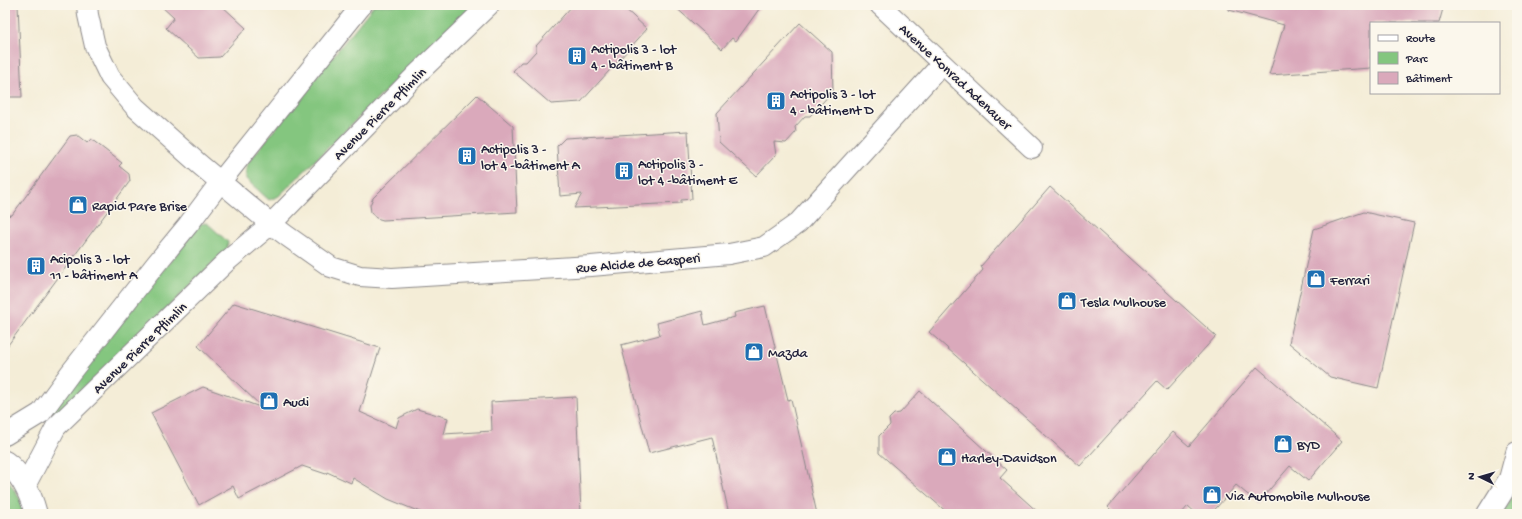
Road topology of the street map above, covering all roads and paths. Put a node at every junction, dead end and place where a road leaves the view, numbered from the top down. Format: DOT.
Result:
graph roads {
  1 [pos="87,5"];
  2 [pos="362,5"];
  3 [pos="489,5"];
  4 [pos="880,5"];
  5 [pos="942,64"];
  6 [pos="1032,148"];
  7 [pos="221,181"];
  8 [pos="271,224"];
  9 [pos="5,435"];
  10 [pos="1517,453"];
  11 [pos="5,462"];
  12 [pos="25,486"];
  13 [pos="36,514"];
  14 [pos="1488,514"];
  1 -- 7 [label="street"];
  2 -- 7 [label="street, Avenue Pierre Pflimlin"];
  3 -- 8 [label="street, Avenue Pierre Pflimlin"];
  4 -- 5 [label="street, Avenue Konrad Adenauer"];
  5 -- 6 [label="street, Avenue Konrad Adenauer"];
  5 -- 8 [label="street, Rue Alcide de Gasperi"];
  7 -- 8 [label="street"];
  7 -- 9 [label="street, Avenue Pierre Pflimlin"];
  8 -- 12 [label="street, Avenue Pierre Pflimlin"];
  10 -- 14 [label="main road"];
  11 -- 12 [label="main road"];
  12 -- 13 [label="main road"];
}
